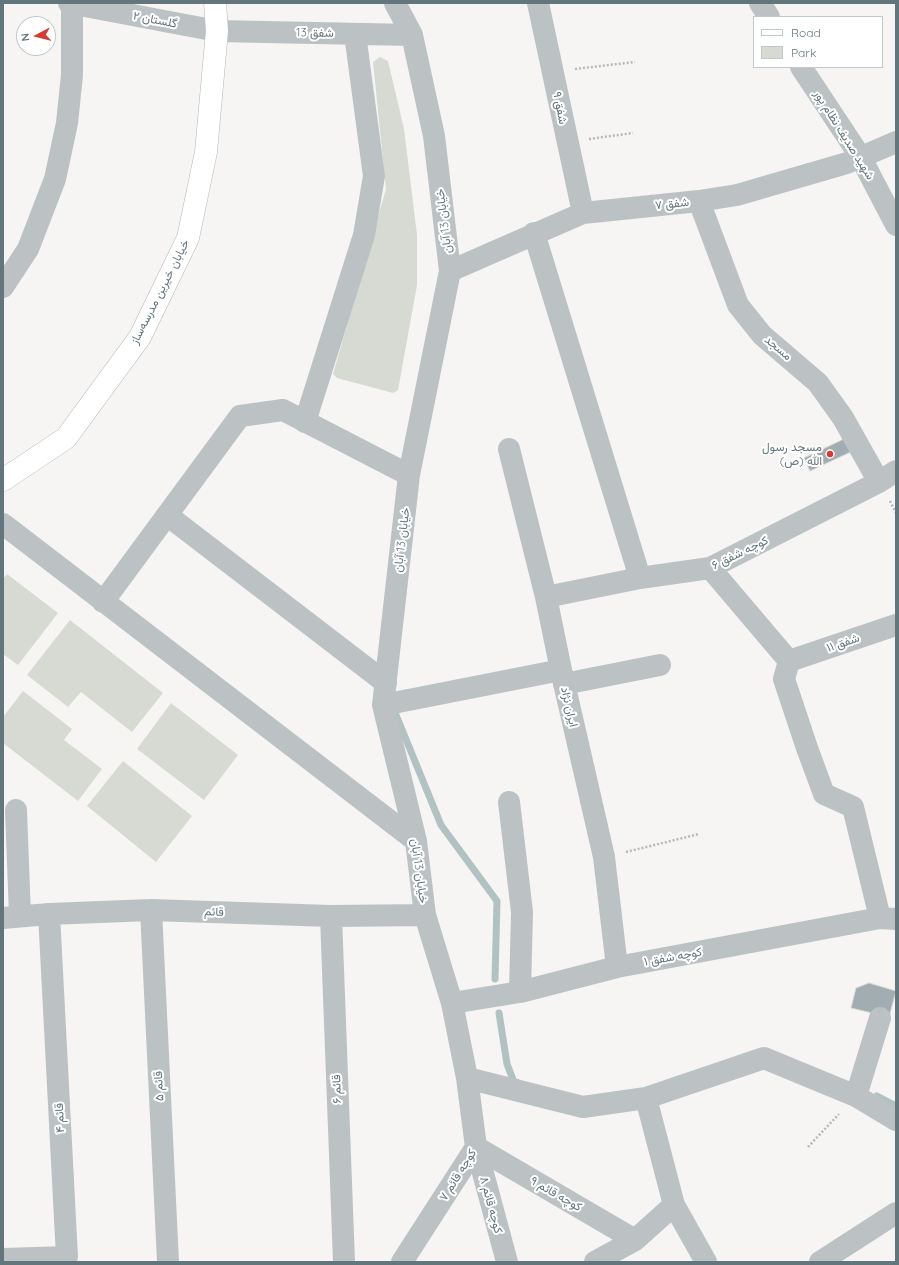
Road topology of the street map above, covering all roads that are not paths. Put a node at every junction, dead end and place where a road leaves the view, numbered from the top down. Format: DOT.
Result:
graph roads {
  1 [pos="71,3"];
  2 [pos="215,3"];
  3 [pos="396,3"];
  4 [pos="538,3"];
  5 [pos="760,3"];
  6 [pos="768,16"];
  7 [pos="217,31"];
  8 [pos="355,34"];
  9 [pos="412,35"];
  10 [pos="802,68"];
  11 [pos="896,142"];
  12 [pos="860,156"];
  13 [pos="699,201"];
  14 [pos="583,213"];
  15 [pos="896,225"];
  16 [pos="534,233"];
  17 [pos="450,271"];
  18 [pos="6,273"];
  19 [pos="305,422"];
  20 [pos="509,450"];
  21 [pos="409,475"];
  22 [pos="888,477"];
  23 [pos="3,480"];
  24 [pos="167,515"];
  25 [pos="3,524"];
  26 [pos="710,568"];
  27 [pos="640,578"];
  28 [pos="546,597"];
  29 [pos="104,602"];
  30 [pos="896,624"];
  31 [pos="789,661"];
  32 [pos="660,665"];
  33 [pos="562,677"];
  34 [pos="386,683"];
  35 [pos="383,705"];
  36 [pos="508,802"];
  37 [pos="16,810"];
  38 [pos="416,842"];
  39 [pos="151,910"];
  40 [pos="49,914"];
  41 [pos="425,915"];
  42 [pos="331,916"];
  43 [pos="12,917"];
  44 [pos="888,919"];
  45 [pos="617,967"];
  46 [pos="520,992"];
  47 [pos="452,1003"];
  48 [pos="880,1018"];
  49 [pos="467,1078"];
  50 [pos="856,1096"];
  51 [pos="646,1098"];
  52 [pos="896,1120"];
  53 [pos="476,1147"];
  54 [pos="674,1205"];
  55 [pos="896,1213"];
  56 [pos="635,1240"];
  57 [pos="829,1259"];
  58 [pos="3,1260"];
  59 [pos="168,1262"];
  60 [pos="344,1262"];
  61 [pos="402,1262"];
  62 [pos="507,1262"];
  63 [pos="595,1262"];
  64 [pos="706,1262"];
  1 -- 7 [label="street, گلستان ۲"];
  1 -- 18 [label="street"];
  2 -- 7 [label="main road, خیابان خیرین مدرسه‌ساز"];
  3 -- 9 [label="street, خیابان 13 آبان"];
  4 -- 14 [label="street, شفق ۹"];
  5 -- 6 [label="street"];
  7 -- 8 [label="street, شفق 13"];
  7 -- 23 [label="main road, خیابان خیرین مدرسه‌ساز"];
  8 -- 9 [label="street, شفق 13"];
  8 -- 19 [label="street"];
  9 -- 17 [label="street, خیابان 13 آبان"];
  10 -- 12 [label="street, شهید صدیف نظام پور"];
  11 -- 12 [label="street, شفق ۷"];
  12 -- 13 [label="street, شفق ۷"];
  12 -- 15 [label="street, شهید صدیف نظام پور"];
  13 -- 14 [label="street, شفق ۷"];
  13 -- 22 [label="street, مسجد"];
  14 -- 16 [label="street, شفق ۷"];
  16 -- 17 [label="street, شفق ۷"];
  16 -- 27 [label="street"];
  17 -- 21 [label="street, خیابان 13 آبان"];
  19 -- 21 [label="street"];
  19 -- 24 [label="street"];
  20 -- 28 [label="street, ایران نژاد"];
  21 -- 34 [label="street, خیابان 13 آبان"];
  22 -- 26 [label="street, کوچه شفق ۶"];
  24 -- 29 [label="street"];
  24 -- 34 [label="street"];
  25 -- 29 [label="street"];
  26 -- 27 [label="street, کوچه شفق ۶"];
  26 -- 31 [label="street"];
  27 -- 28 [label="street, کوچه شفق ۶"];
  28 -- 33 [label="street, ایران نژاد"];
  29 -- 38 [label="street"];
  30 -- 31 [label="street, شفق ۱۱"];
  31 -- 44 [label="street"];
  32 -- 33 [label="street"];
  33 -- 35 [label="street"];
  33 -- 45 [label="street, ایران نژاد"];
  34 -- 35 [label="street, خیابان 13 آبان"];
  35 -- 38 [label="street, خیابان 13 آبان"];
  36 -- 46 [label="street"];
  37 -- 43 [label="street"];
  38 -- 41 [label="street, خیابان 13 آبان"];
  39 -- 40 [label="street, قائم"];
  39 -- 42 [label="street, قائم"];
  39 -- 59 [label="street, قائم ۵"];
  40 -- 43 [label="street, قائم"];
  40 -- 58 [label="street, قائم ۴"];
  41 -- 42 [label="street, قائم"];
  41 -- 47 [label="street, خیابان 13 آبان"];
  42 -- 60 [label="street, قائم ۶"];
  44 -- 45 [label="street, کوچه شفق ۱"];
  45 -- 46 [label="street, کوچه شفق ۱"];
  46 -- 47 [label="street, کوچه شفق ۱"];
  47 -- 49 [label="street, خیابان 13 آبان"];
  48 -- 50 [label="street"];
  49 -- 51 [label="street"];
  49 -- 53 [label="street, کوچه قائم ۷"];
  50 -- 51 [label="street"];
  50 -- 52 [label="street"];
  51 -- 54 [label="street"];
  53 -- 56 [label="street, کوچه قائم ۹"];
  53 -- 61 [label="street, کوچه قائم ۷"];
  53 -- 62 [label="street, کوچه قائم ۸"];
  54 -- 56 [label="street"];
  54 -- 64 [label="street"];
  55 -- 57 [label="street"];
  56 -- 63 [label="street"];
}
